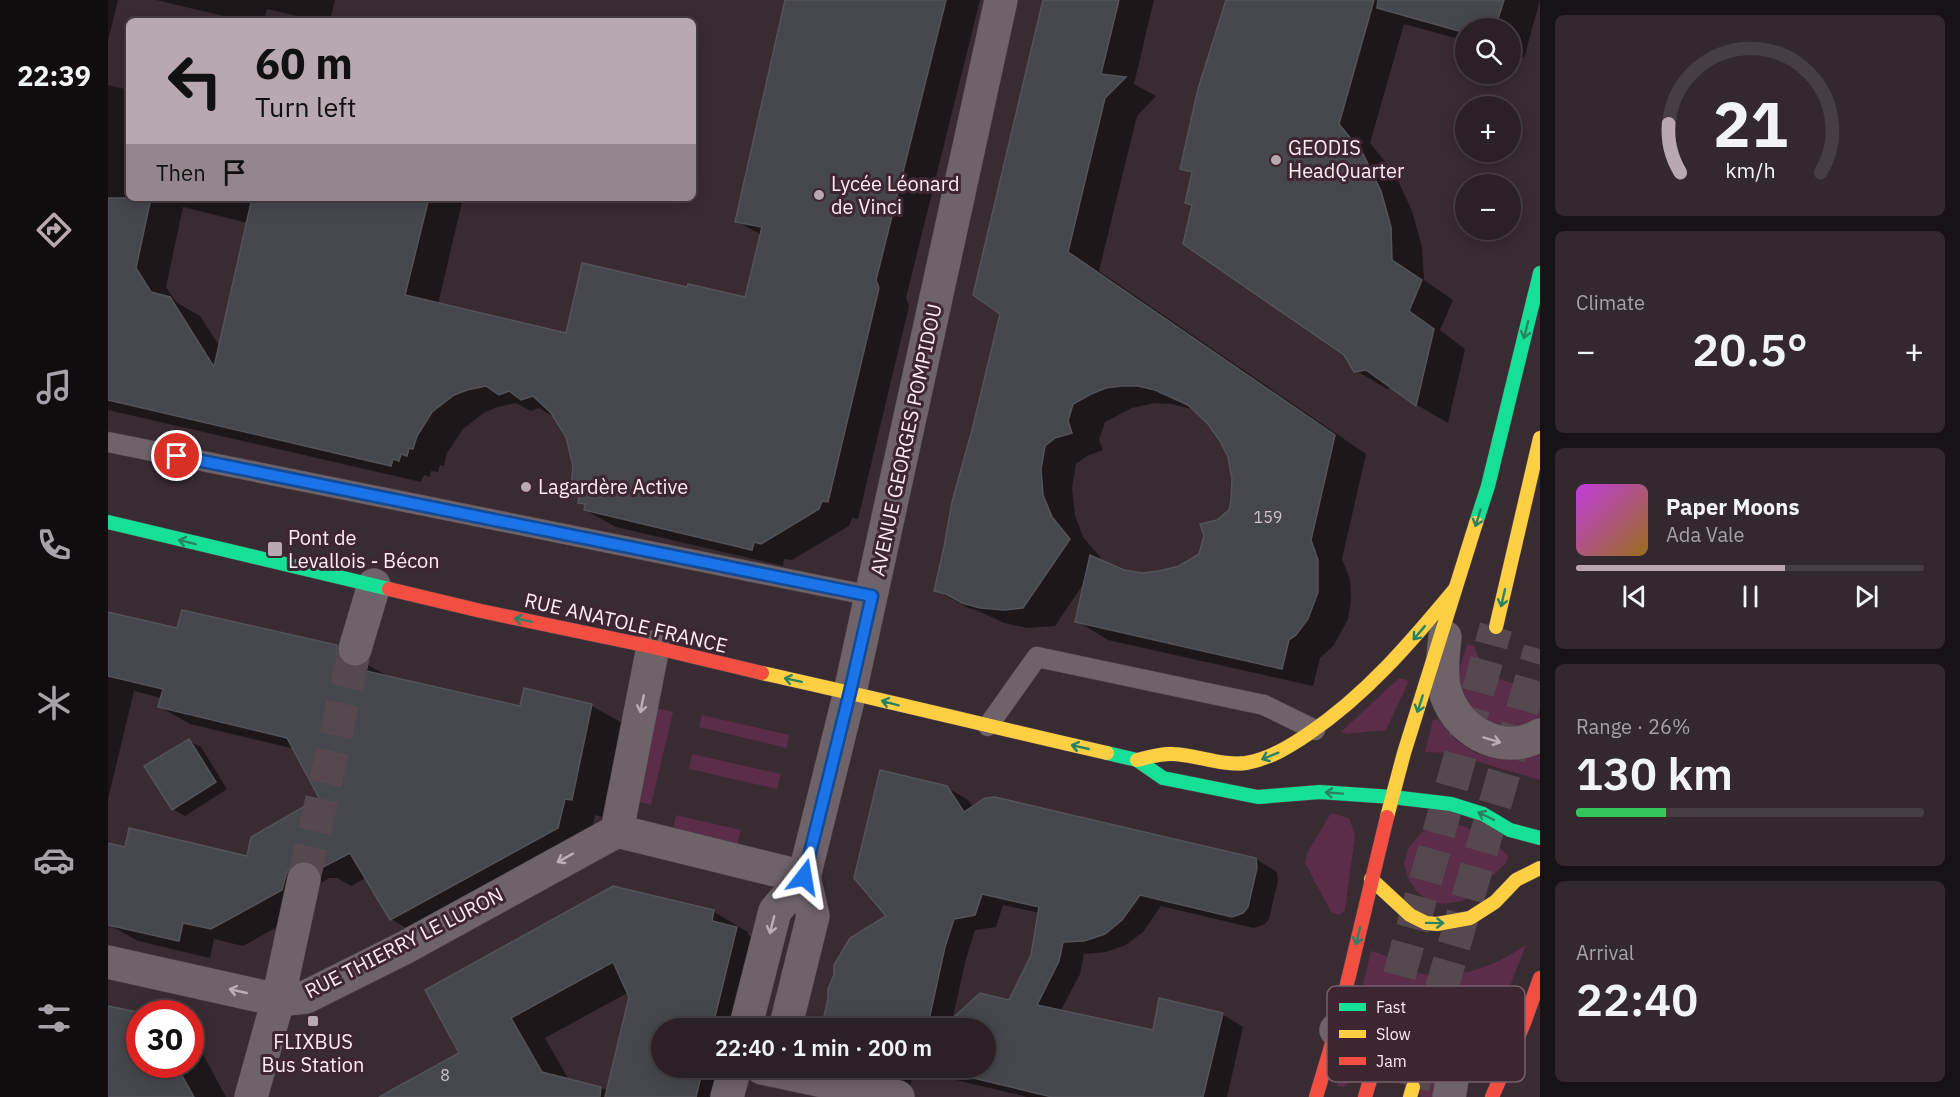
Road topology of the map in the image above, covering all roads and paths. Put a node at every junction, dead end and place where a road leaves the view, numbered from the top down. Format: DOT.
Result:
graph roads {
  1 [pos="1000,0"];
  2 [pos="1540,273"];
  3 [pos="1540,438"];
  4 [pos="108,442"];
  5 [pos="108,522"];
  6 [pos="374,585"];
  7 [pos="1456,588"];
  8 [pos="872,596"];
  9 [pos="1446,620"];
  10 [pos="1496,627"];
  11 [pos="654,647"];
  12 [pos="355,649"];
  13 [pos="850,692"];
  14 [pos="988,726"];
  15 [pos="1315,730"];
  16 [pos="1540,735"];
  17 [pos="1137,760"];
  18 [pos="1392,797"];
  19 [pos="617,831"];
  20 [pos="1540,838"];
  21 [pos="1540,868"];
  22 [pos="804,877"];
  23 [pos="304,879"];
  24 [pos="1371,879"];
  25 [pos="108,962"];
  26 [pos="1540,978"];
  27 [pos="1346,986"];
  28 [pos="278,1000"];
  29 [pos="748,1018"];
  30 [pos="788,1018"];
  31 [pos="1525,1022"];
  32 [pos="1327,1060"];
  33 [pos="733,1078"];
  34 [pos="782,1078"];
  35 [pos="1369,1082"];
  36 [pos="1452,1082"];
  37 [pos="1499,1082"];
  38 [pos="251,1097"];
  39 [pos="728,1097"];
  40 [pos="898,1097"];
  41 [pos="1316,1097"];
  42 [pos="1365,1097"];
  43 [pos="1449,1097"];
  44 [pos="1492,1097"];
  1 -- 8 [label="street, AVENUE GEORGES POMPIDOU"];
  2 -- 7 [label="main road, one-way"];
  3 -- 10 [label="main road, one-way"];
  4 -- 8 [label="lane"];
  6 -- 5 [label="main road, RUE ANATOLE FRANCE, one-way"];
  11 -- 6 [label="main road, RUE ANATOLE FRANCE, one-way"];
  6 -- 12 [label="street"];
  7 -- 9 [label="main road"];
  7 -- 15 [label="main road, one-way"];
  8 -- 13 [label="street, AVENUE GEORGES POMPIDOU"];
  9 -- 16 [label="street, one-way"];
  9 -- 18 [label="main road, one-way"];
  13 -- 11 [label="main road, RUE ANATOLE FRANCE, one-way"];
  11 -- 19 [label="street, one-way"];
  14 -- 13 [label="main road, RUE ANATOLE FRANCE, one-way"];
  13 -- 22 [label="street, AVENUE GEORGES POMPIDOU"];
  14 -- 15 [label="lane"];
  17 -- 14 [label="main road, RUE ANATOLE FRANCE, one-way"];
  15 -- 17 [label="main road, one-way"];
  18 -- 17 [label="main road, one-way"];
  20 -- 18 [label="main road, one-way"];
  18 -- 24 [label="main road"];
  19 -- 22 [label="street"];
  19 -- 28 [label="street, RUE THIERRY LE LURON, one-way"];
  24 -- 21 [label="main road, one-way"];
  22 -- 29 [label="street, AVENUE GEORGES POMPIDOU, one-way"];
  22 -- 30 [label="street, AVENUE GEORGES POMPIDOU"];
  23 -- 28 [label="street"];
  24 -- 27 [label="main road, one-way"];
  28 -- 25 [label="street, RUE THIERRY LE LURON, one-way"];
  26 -- 31 [label="main road"];
  28 -- 38 [label="street"];
  32 -- 41 [label="main road"];
  33 -- 39 [label="street"];
  34 -- 40 [label="street"];
  35 -- 42 [label="main road"];
  36 -- 43 [label="street"];
  37 -- 44 [label="main road"];
}
